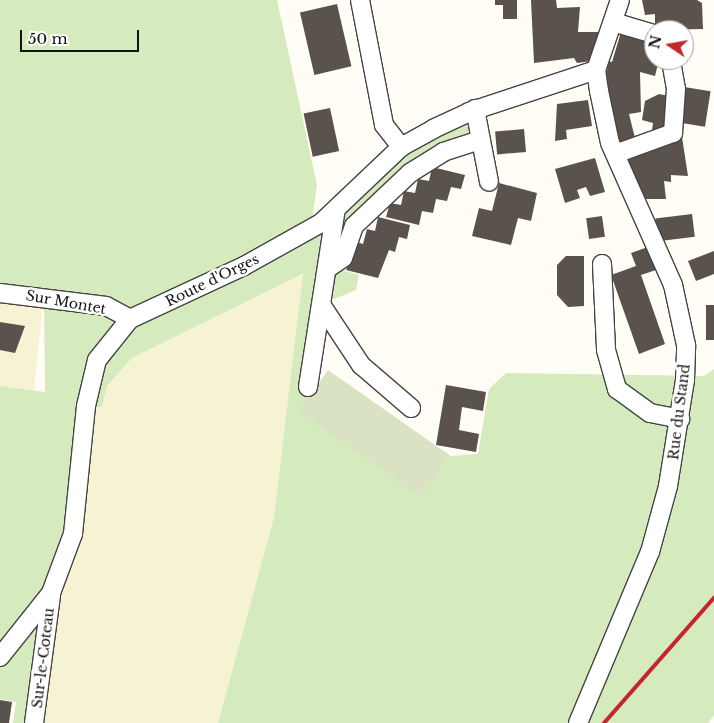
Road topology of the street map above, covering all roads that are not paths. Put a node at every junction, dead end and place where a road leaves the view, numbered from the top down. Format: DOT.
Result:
graph roads {
  1 [pos="360,0"];
  2 [pos="620,0"];
  3 [pos="613,22"];
  4 [pos="644,31"];
  5 [pos="596,70"];
  6 [pos="673,70"];
  7 [pos="475,110"];
  8 [pos="480,140"];
  9 [pos="401,147"];
  10 [pos="615,154"];
  11 [pos="489,182"];
  12 [pos="336,209"];
  13 [pos="602,264"];
  14 [pos="327,269"];
  15 [pos="0,293"];
  16 [pos="322,306"];
  17 [pos="130,319"];
  18 [pos="308,387"];
  19 [pos="411,408"];
  20 [pos="680,419"];
  21 [pos="51,593"];
  22 [pos="0,657"];
  23 [pos="34,723"];
  24 [pos="578,723"];
  1 -- 9 [label="street"];
  2 -- 3 [label="street"];
  3 -- 4 [label="street"];
  3 -- 5 [label="street"];
  5 -- 7 [label="street, Route d'Orges"];
  5 -- 10 [label="street, Rue du Stand"];
  6 -- 10 [label="street"];
  7 -- 8 [label="street"];
  7 -- 9 [label="street, Route d'Orges"];
  8 -- 11 [label="street"];
  8 -- 14 [label="street"];
  9 -- 12 [label="street, Route d'Orges"];
  10 -- 20 [label="street, Rue du Stand"];
  12 -- 14 [label="street"];
  12 -- 17 [label="street, Route d'Orges"];
  13 -- 20 [label="street"];
  14 -- 16 [label="street"];
  15 -- 17 [label="street, Sur Montet"];
  16 -- 18 [label="street"];
  16 -- 19 [label="street"];
  17 -- 21 [label="street, Route d'Orges"];
  20 -- 24 [label="street, Rue du Stand"];
  21 -- 22 [label="street, Route d'Orges"];
  21 -- 23 [label="street, Sur-le-Coteau"];
}
